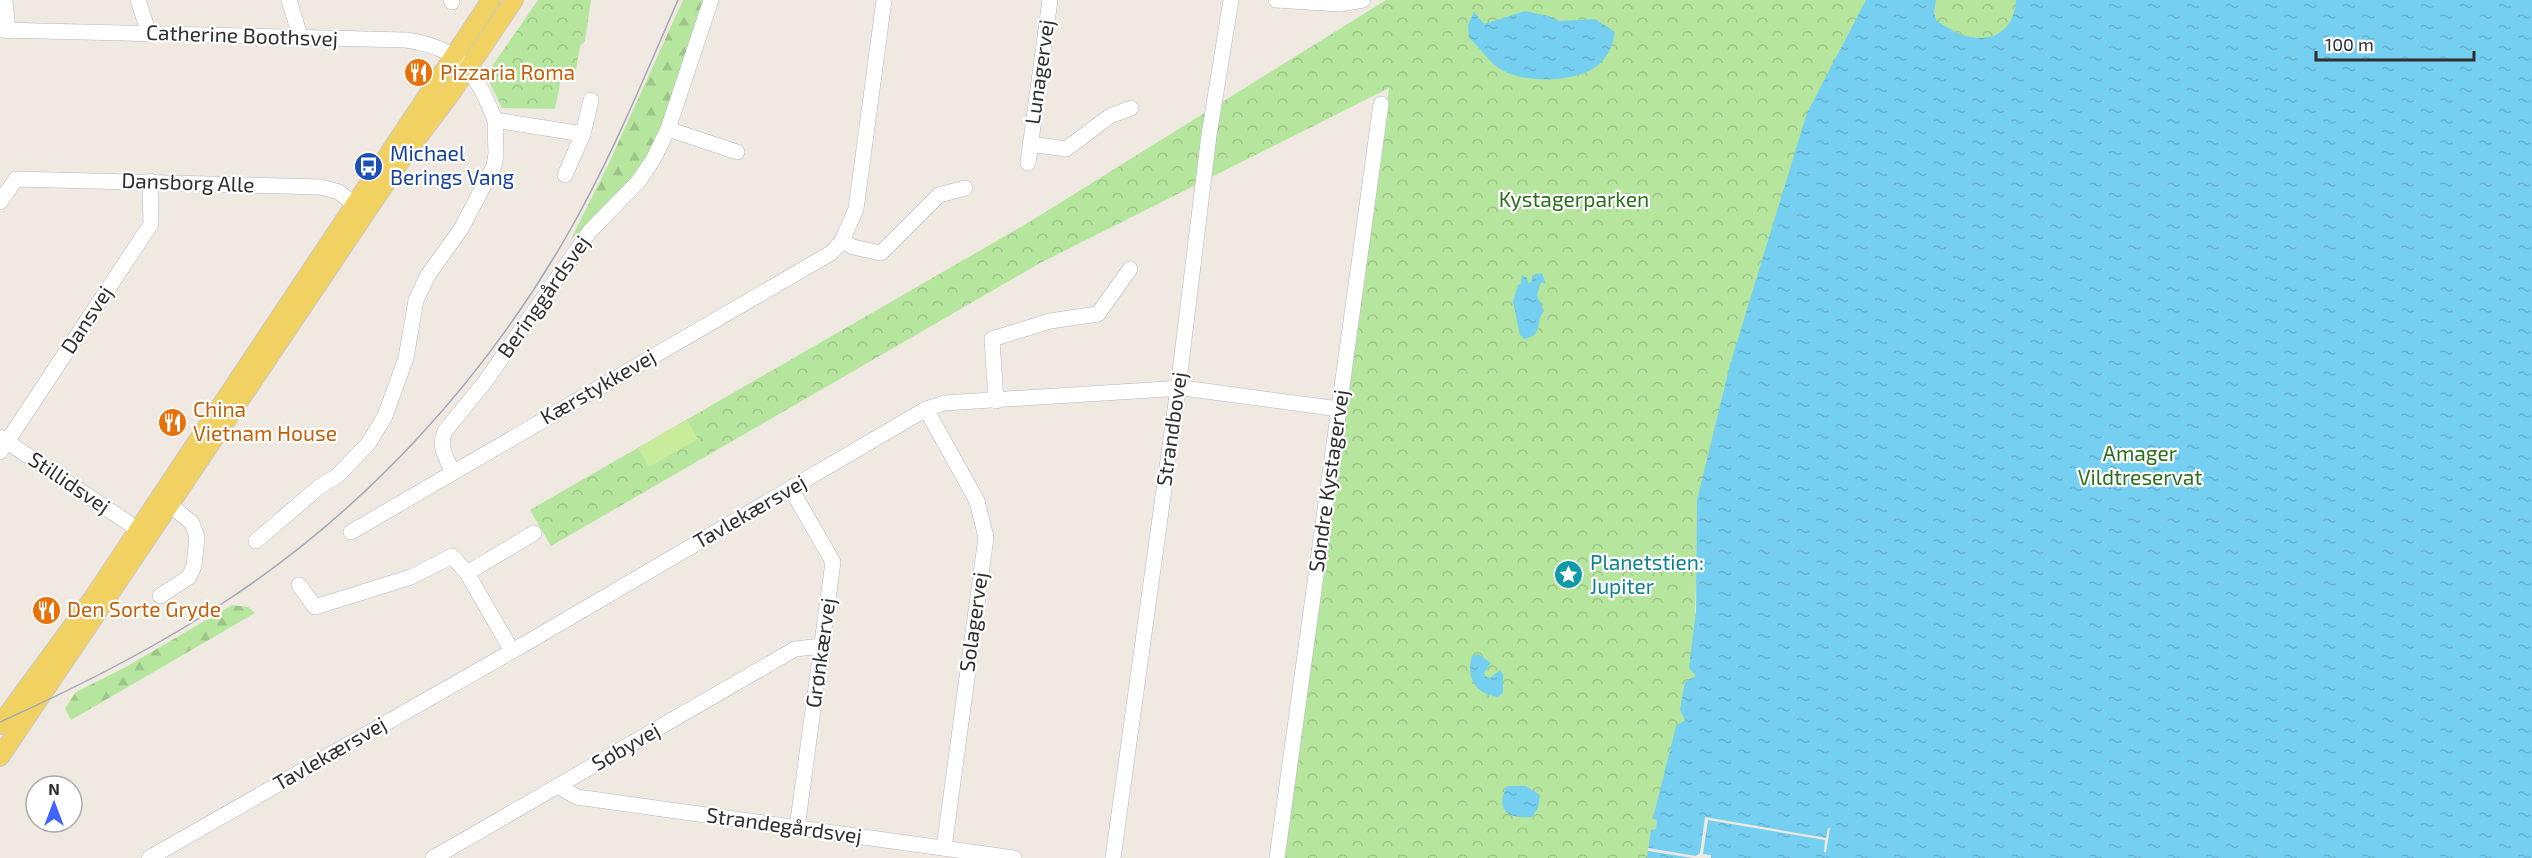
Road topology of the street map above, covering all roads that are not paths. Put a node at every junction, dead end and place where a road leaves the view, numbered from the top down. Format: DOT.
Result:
graph roads {
  1 [pos="5,0"];
  2 [pos="138,0"];
  3 [pos="289,0"];
  4 [pos="490,0"];
  5 [pos="514,0"];
  6 [pos="711,0"];
  7 [pos="884,0"];
  8 [pos="1050,0"];
  9 [pos="1231,0"];
  10 [pos="1276,0"];
  11 [pos="1363,0"];
  12 [pos="4,31"];
  13 [pos="149,34"];
  14 [pos="301,39"];
  15 [pos="454,56"];
  16 [pos="468,68"];
  17 [pos="591,100"];
  18 [pos="1381,105"];
  19 [pos="1131,108"];
  20 [pos="495,120"];
  21 [pos="668,129"];
  22 [pos="584,134"];
  23 [pos="1030,144"];
  24 [pos="737,152"];
  25 [pos="1028,163"];
  26 [pos="565,175"];
  27 [pos="150,181"];
  28 [pos="965,188"];
  29 [pos="0,202"];
  30 [pos="355,205"];
  31 [pos="842,241"];
  32 [pos="1130,269"];
  33 [pos="1178,388"];
  34 [pos="996,401"];
  35 [pos="926,409"];
  36 [pos="1339,409"];
  37 [pos="2,443"];
  38 [pos="452,471"];
  39 [pos="791,489"];
  40 [pos="170,505"];
  41 [pos="139,530"];
  42 [pos="351,532"];
  43 [pos="534,533"];
  44 [pos="256,541"];
  45 [pos="467,573"];
  46 [pos="299,585"];
  47 [pos="160,596"];
  48 [pos="822,646"];
  49 [pos="512,651"];
  50 [pos="0,725"];
  51 [pos="0,757"];
  52 [pos="558,786"];
  53 [pos="797,828"];
  54 [pos="944,848"];
  55 [pos="149,858"];
  56 [pos="433,858"];
  57 [pos="1014,858"];
  58 [pos="1113,858"];
  59 [pos="1277,858"];
  1 -- 12 [label="street, Catherine Boothsvej"];
  2 -- 13 [label="street"];
  3 -- 14 [label="street"];
  4 -- 15 [label="main road"];
  5 -- 16 [label="main road"];
  6 -- 21 [label="street, Beringgårdsvej"];
  7 -- 31 [label="street, Kærstykkevej"];
  8 -- 23 [label="street, Lunagervej"];
  9 -- 33 [label="street, Strandbovej"];
  10 -- 11 [label="street"];
  12 -- 13 [label="street, Catherine Boothsvej"];
  13 -- 14 [label="street, Catherine Boothsvej"];
  14 -- 15 [label="street, Catherine Boothsvej"];
  15 -- 16 [label="street, Catherine Boothsvej"];
  15 -- 30 [label="main road"];
  16 -- 20 [label="street, Catherine Boothsvej"];
  16 -- 40 [label="main road"];
  17 -- 22 [label="street"];
  18 -- 36 [label="street, Søndre Kystagervej"];
  19 -- 23 [label="street, Lunagervej"];
  20 -- 22 [label="street"];
  20 -- 44 [label="street"];
  21 -- 24 [label="street"];
  21 -- 38 [label="street, Beringgårdsvej"];
  22 -- 26 [label="street"];
  23 -- 25 [label="street, Lunagervej"];
  27 -- 29 [label="street, Dansborg Alle"];
  27 -- 30 [label="street, Dansborg Alle"];
  27 -- 37 [label="street, Dansvej"];
  28 -- 31 [label="street"];
  30 -- 41 [label="main road"];
  31 -- 38 [label="street, Kærstykkevej"];
  32 -- 34 [label="street"];
  33 -- 34 [label="street, Tavlekærsvej"];
  33 -- 36 [label="street, Tavlekærsvej"];
  33 -- 58 [label="street, Strandbovej"];
  34 -- 35 [label="street, Tavlekærsvej"];
  35 -- 39 [label="street, Tavlekærsvej"];
  35 -- 54 [label="street, Solagervej"];
  36 -- 59 [label="street, Søndre Kystagervej"];
  37 -- 41 [label="street, Stillidsvej"];
  38 -- 42 [label="street, Kærstykkevej"];
  39 -- 48 [label="street, Grønkærvej"];
  39 -- 49 [label="street, Tavlekærsvej"];
  40 -- 47 [label="street"];
  40 -- 51 [label="main road"];
  41 -- 50 [label="main road"];
  43 -- 45 [label="street"];
  45 -- 46 [label="street"];
  45 -- 49 [label="street"];
  48 -- 52 [label="street, Søbyvej"];
  48 -- 53 [label="street, Grønkærvej"];
  49 -- 55 [label="street, Tavlekærsvej"];
  52 -- 53 [label="street, Strandegårdsvej"];
  52 -- 56 [label="street, Søbyvej"];
  53 -- 54 [label="street, Strandegårdsvej"];
  54 -- 57 [label="street, Strandegårdsvej"];
}
